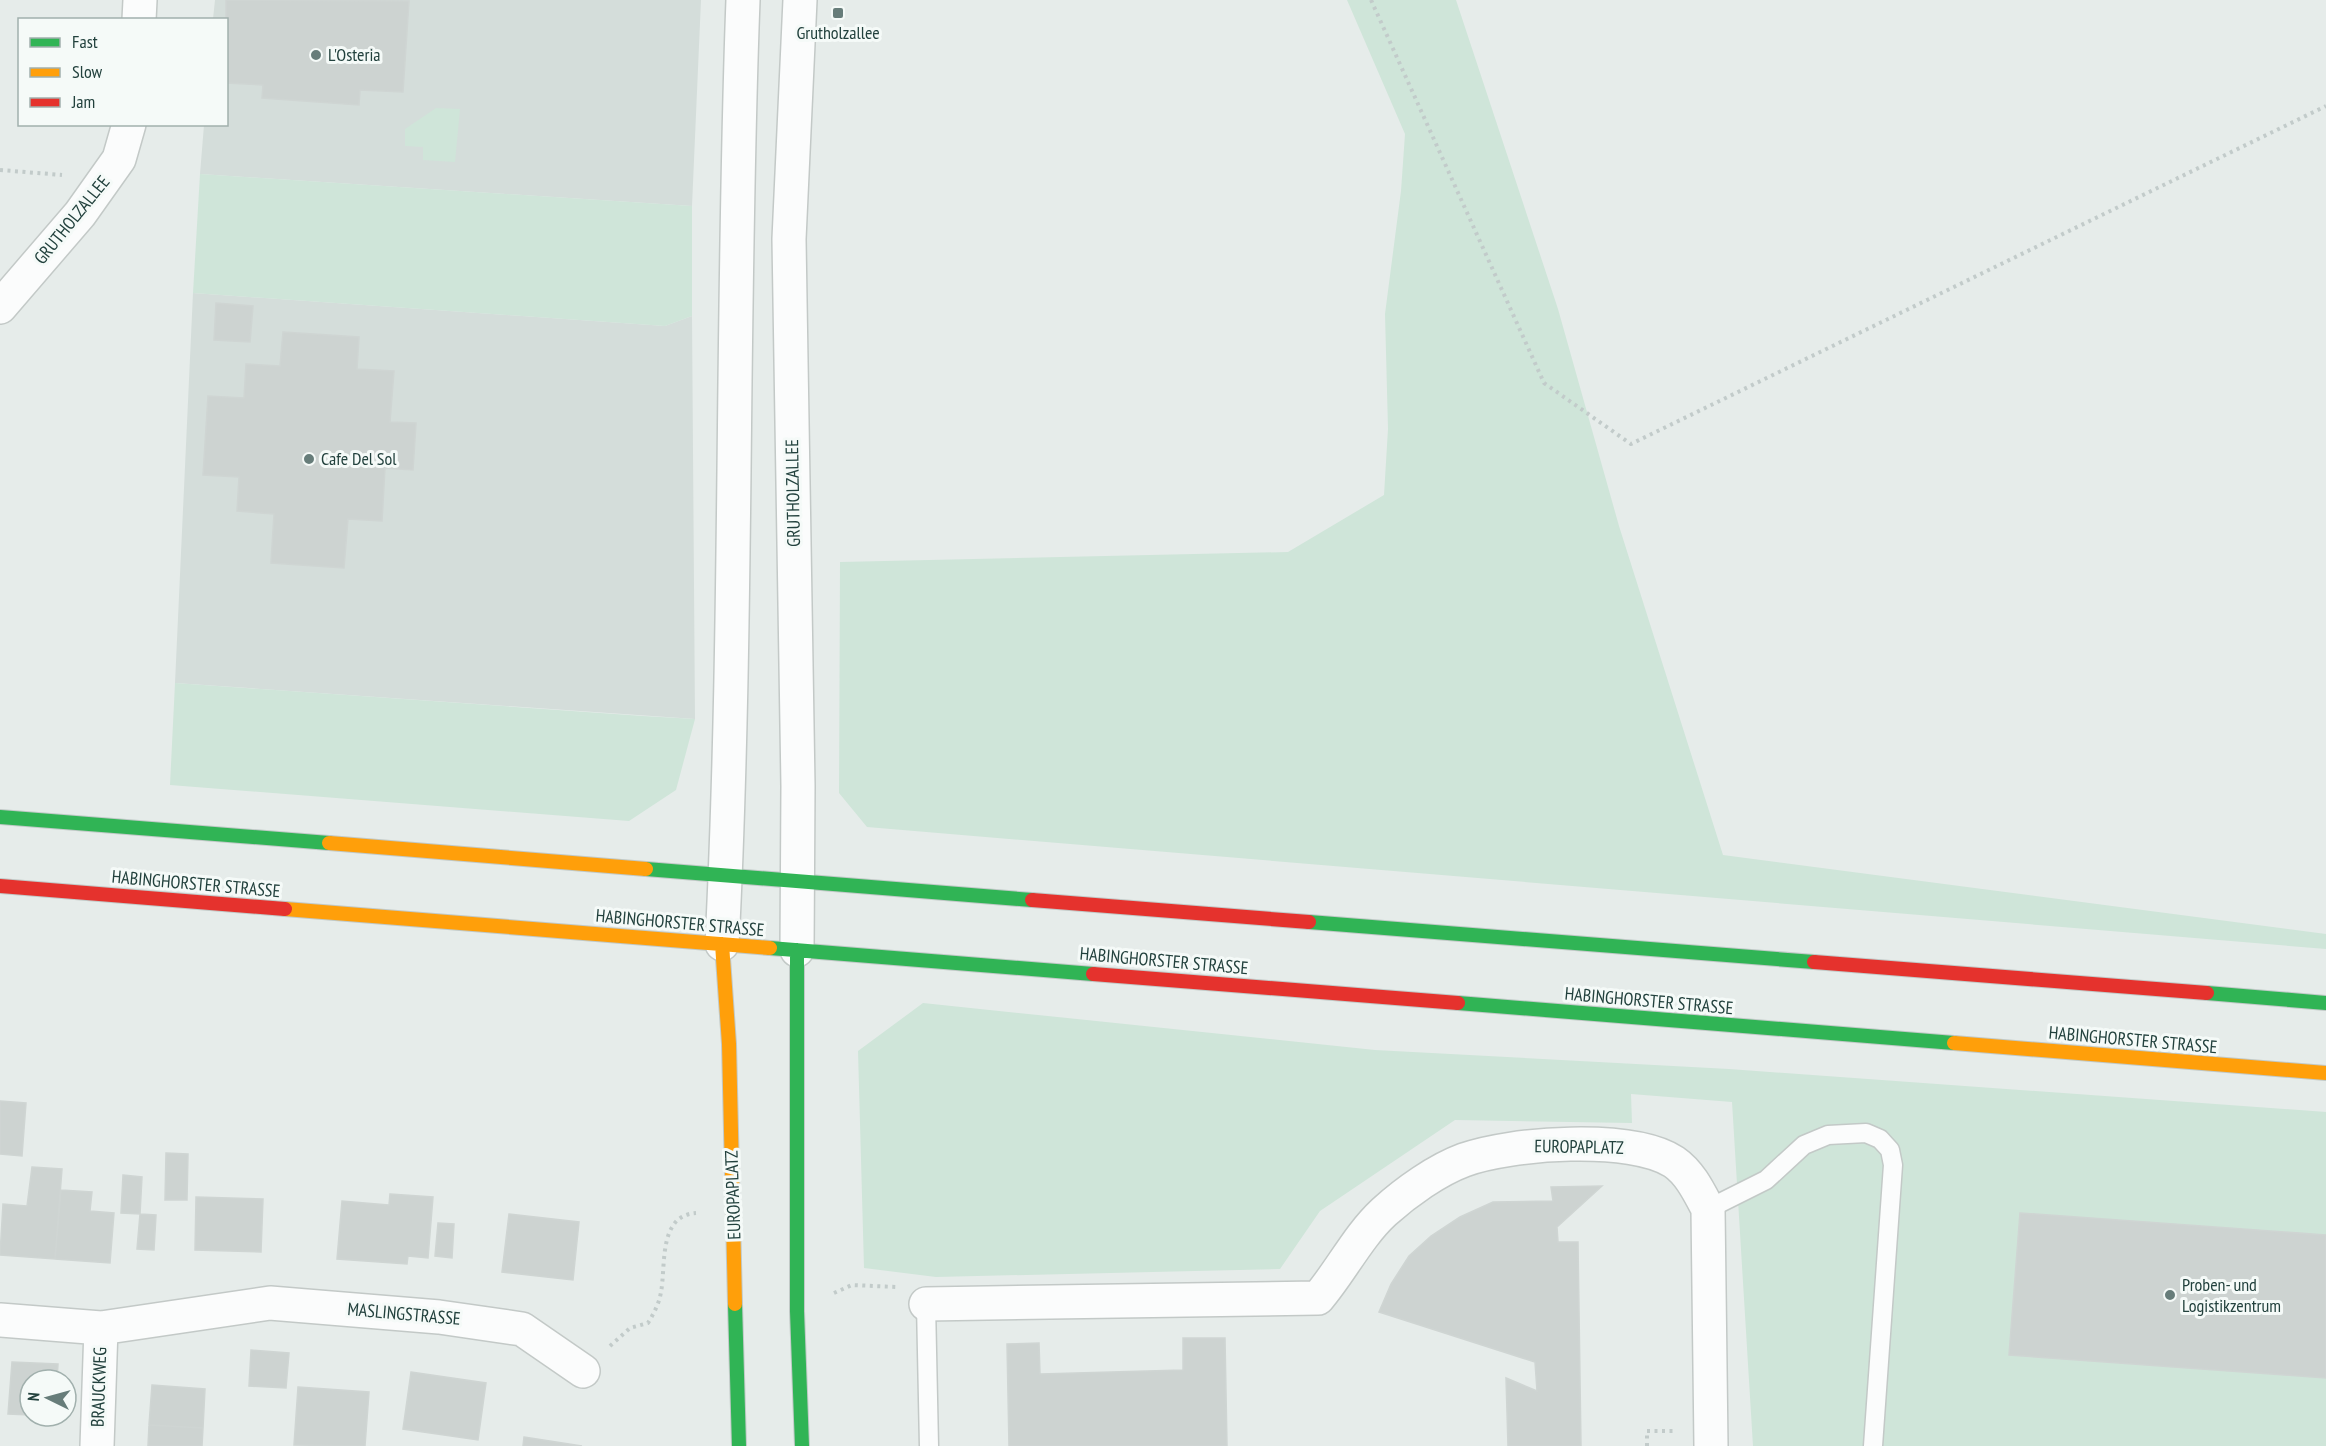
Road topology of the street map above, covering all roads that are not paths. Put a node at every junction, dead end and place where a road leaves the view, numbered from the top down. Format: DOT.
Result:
graph roads {
  1 [pos="140,0"];
  2 [pos="743,0"];
  3 [pos="800,0"];
  4 [pos="139,18"];
  5 [pos="128,126"];
  6 [pos="0,307"];
  7 [pos="0,817"];
  8 [pos="726,877"];
  9 [pos="797,882"];
  10 [pos="0,886"];
  11 [pos="722,944"];
  12 [pos="797,950"];
  13 [pos="2326,1003"];
  14 [pos="2326,1073"];
  15 [pos="1708,1209"];
  16 [pos="926,1304"];
  17 [pos="0,1320"];
  18 [pos="101,1328"];
  19 [pos="583,1371"];
  20 [pos="97,1446"];
  21 [pos="739,1446"];
  22 [pos="802,1446"];
  23 [pos="929,1446"];
  24 [pos="1711,1446"];
  25 [pos="1874,1446"];
  1 -- 4 [label="street"];
  2 -- 8 [label="street"];
  3 -- 9 [label="street, GRUTHOLZALLEE"];
  5 -- 6 [label="street, GRUTHOLZALLEE"];
  7 -- 8 [label="main road"];
  8 -- 9 [label="main road"];
  8 -- 11 [label="street"];
  9 -- 12 [label="street, GRUTHOLZALLEE"];
  9 -- 13 [label="main road"];
  10 -- 11 [label="main road, HABINGHORSTER STRASSE"];
  11 -- 12 [label="main road, HABINGHORSTER STRASSE"];
  11 -- 21 [label="main road, EUROPAPLATZ"];
  12 -- 14 [label="main road, HABINGHORSTER STRASSE"];
  12 -- 22 [label="main road"];
  15 -- 16 [label="street, EUROPAPLATZ"];
  15 -- 24 [label="street, EUROPAPLATZ"];
  15 -- 25 [label="lane"];
  16 -- 23 [label="lane"];
  17 -- 18 [label="street, MASLINGSTRASSE"];
  18 -- 19 [label="street, MASLINGSTRASSE"];
  18 -- 20 [label="street, BRAUCKWEG"];
}
